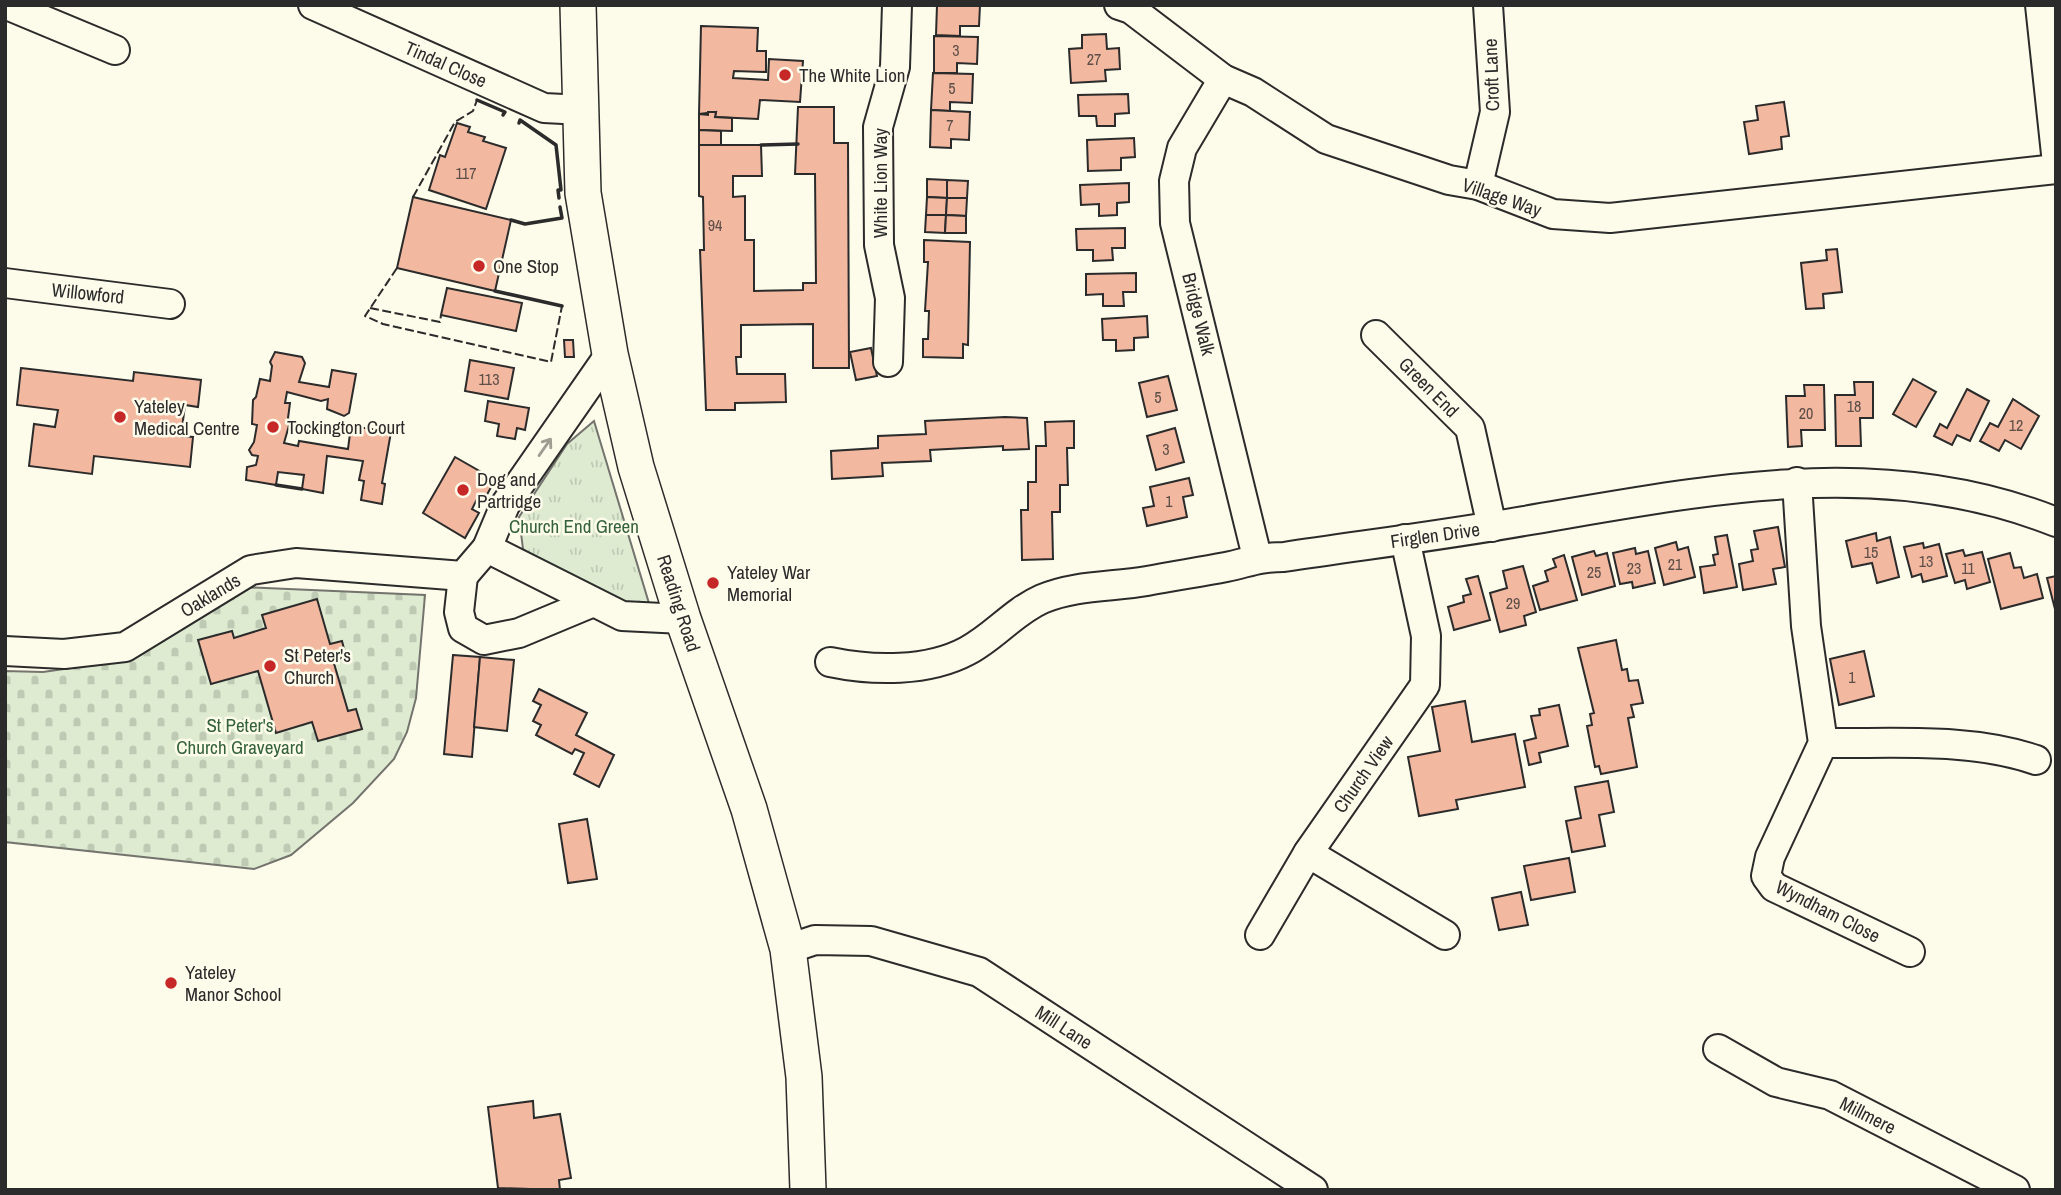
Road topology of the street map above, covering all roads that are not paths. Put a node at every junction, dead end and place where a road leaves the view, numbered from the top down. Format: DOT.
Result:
graph roads {
  1 [pos="8,5"];
  2 [pos="313,5"];
  3 [pos="897,5"];
  4 [pos="1119,5"];
  5 [pos="1488,5"];
  6 [pos="2040,5"];
  7 [pos="577,7"];
  8 [pos="115,50"];
  9 [pos="1223,79"];
  10 [pos="583,110"];
  11 [pos="2056,154"];
  12 [pos="2056,169"];
  13 [pos="1478,185"];
  14 [pos="5,283"];
  15 [pos="170,304"];
  16 [pos="1376,335"];
  17 [pos="610,354"];
  18 [pos="888,362"];
  19 [pos="1797,482"];
  20 [pos="2056,522"];
  21 [pos="1492,527"];
  22 [pos="1405,539"];
  23 [pos="487,548"];
  24 [pos="1257,557"];
  25 [pos="463,576"];
  26 [pos="591,603"];
  27 [pos="683,619"];
  28 [pos="5,651"];
  29 [pos="831,662"];
  30 [pos="1823,743"];
  31 [pos="2036,760"];
  32 [pos="1308,853"];
  33 [pos="1260,935"];
  34 [pos="1446,935"];
  35 [pos="788,950"];
  36 [pos="1910,952"];
  37 [pos="1718,1049"];
  38 [pos="808,1190"];
  39 [pos="1313,1190"];
  40 [pos="2015,1190"];
  1 -- 8 [label="street"];
  2 -- 10 [label="street, Tindal Close"];
  3 -- 18 [label="street, White Lion Way"];
  4 -- 9 [label="street, Village Way"];
  5 -- 13 [label="street, Croft Lane"];
  6 -- 11 [label="street"];
  7 -- 10 [label="main road, Reading Road"];
  9 -- 13 [label="street, Village Way"];
  9 -- 24 [label="street, Bridge Walk"];
  10 -- 17 [label="main road, Reading Road"];
  12 -- 13 [label="street, Village Way"];
  14 -- 15 [label="street, Willowford"];
  16 -- 21 [label="street, Green End"];
  23 -- 17 [label="street, one-way"];
  17 -- 27 [label="main road, Reading Road"];
  19 -- 20 [label="street, Firglen Drive"];
  19 -- 21 [label="street, Firglen Drive"];
  19 -- 30 [label="street"];
  21 -- 22 [label="street, Firglen Drive"];
  22 -- 24 [label="street, Firglen Drive"];
  22 -- 32 [label="street, Church View"];
  23 -- 25 [label="street"];
  23 -- 26 [label="street"];
  24 -- 29 [label="street, Firglen Drive"];
  25 -- 26 [label="street"];
  25 -- 28 [label="street, Oaklands"];
  26 -- 27 [label="street"];
  27 -- 35 [label="main road, Reading Road"];
  30 -- 31 [label="street"];
  30 -- 36 [label="street, Wyndham Close"];
  32 -- 33 [label="street, Church View"];
  32 -- 34 [label="street"];
  35 -- 38 [label="main road, Reading Road"];
  35 -- 39 [label="street, Mill Lane"];
  37 -- 40 [label="street, Millmere"];
}
